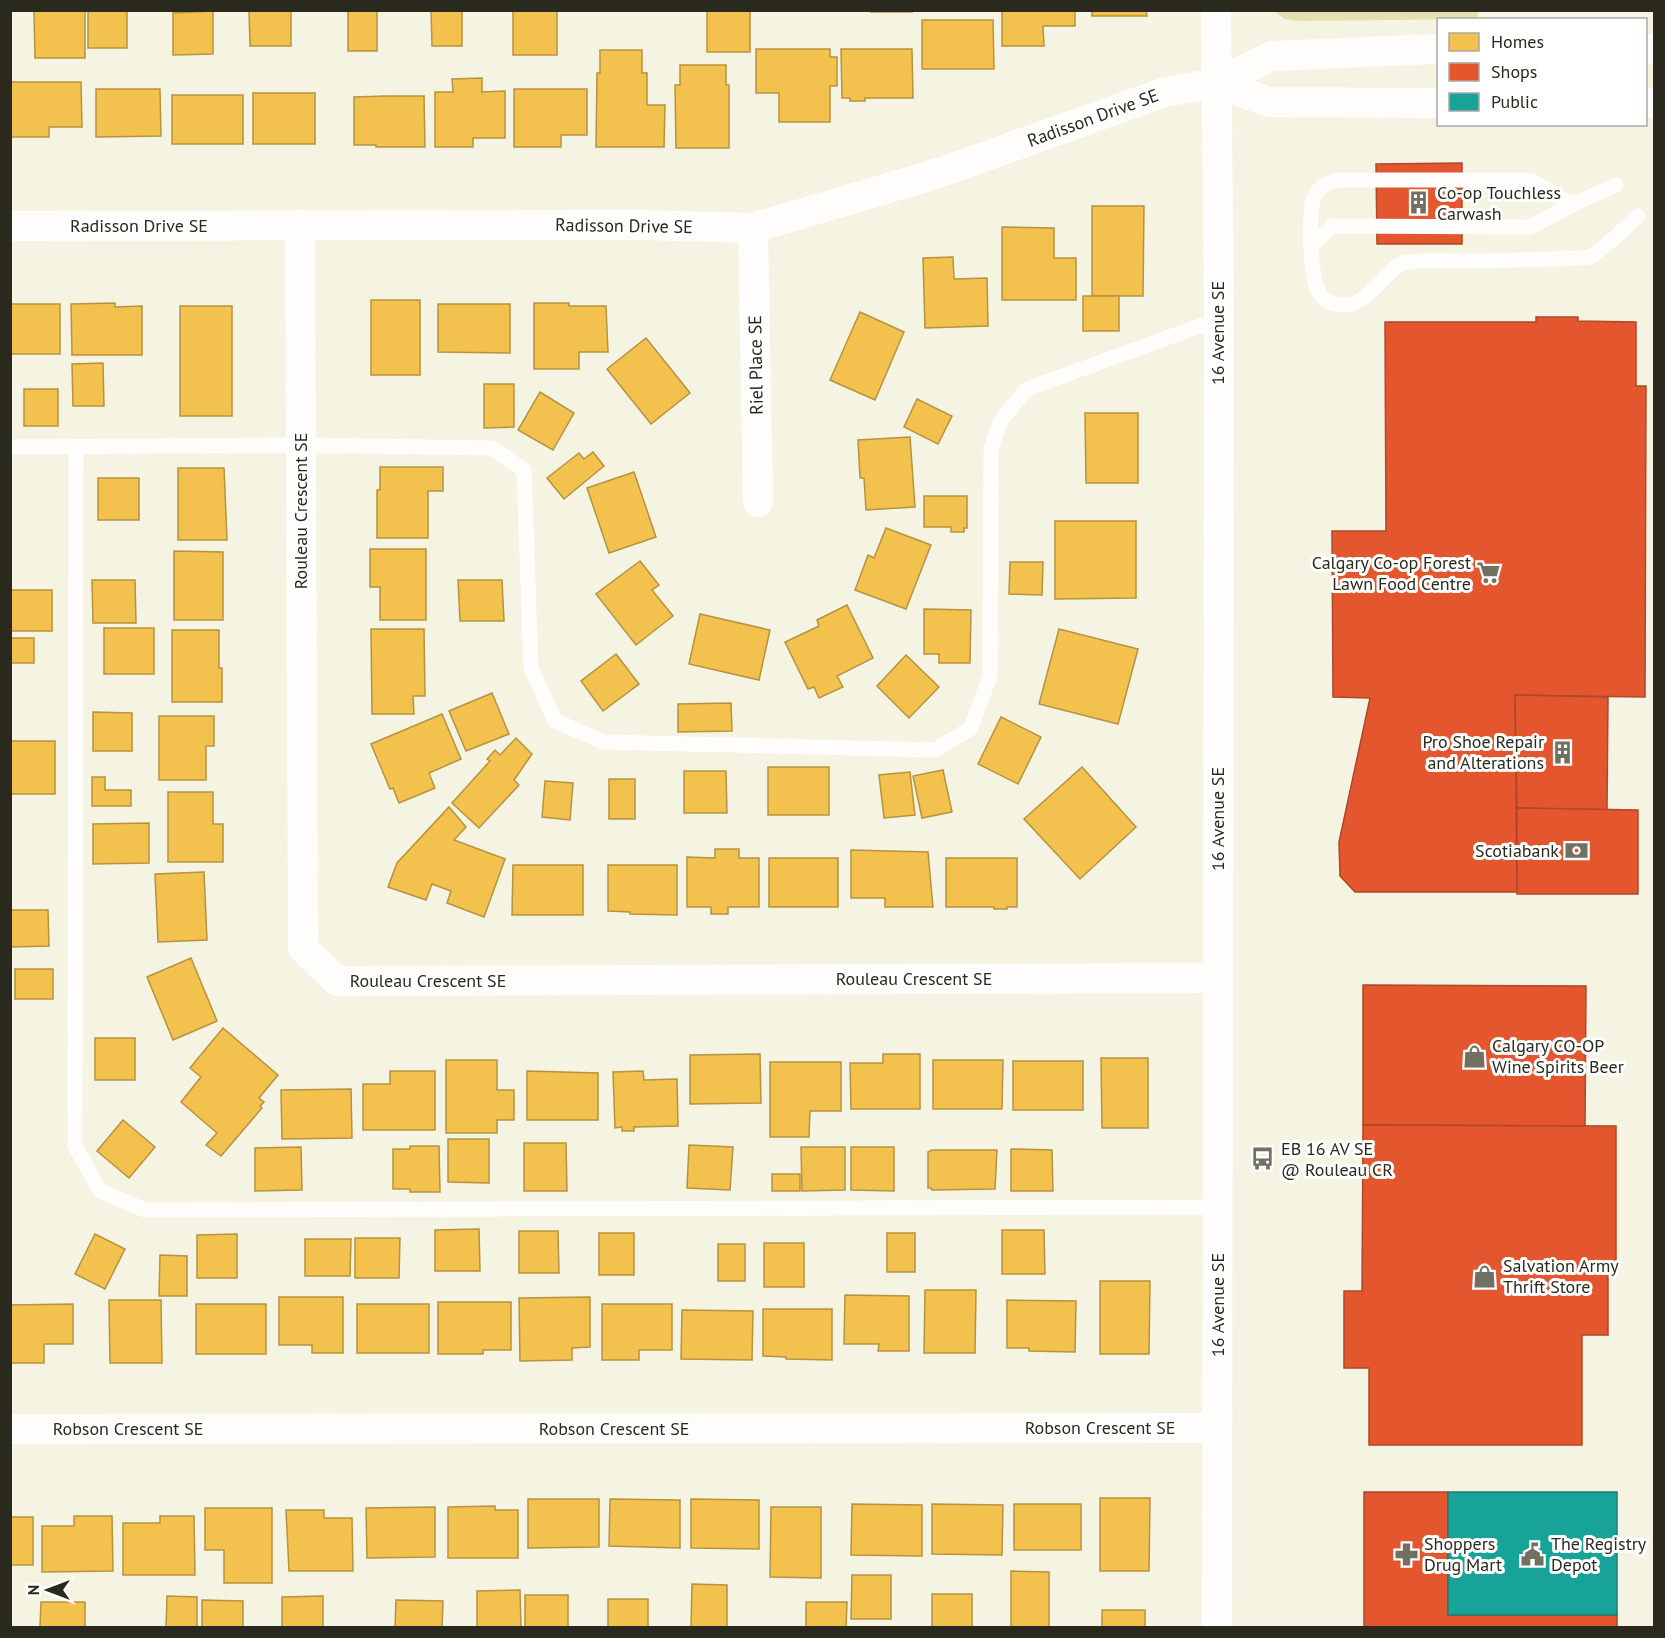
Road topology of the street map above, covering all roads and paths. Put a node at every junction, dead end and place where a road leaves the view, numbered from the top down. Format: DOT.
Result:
graph roads {
  1 [pos="1216,10"];
  2 [pos="1437,49"];
  3 [pos="1216,83"];
  4 [pos="1437,103"];
  5 [pos="1616,185"];
  6 [pos="1572,206"];
  7 [pos="1638,216"];
  8 [pos="300,225"];
  9 [pos="10,226"];
  10 [pos="753,228"];
  11 [pos="1311,247"];
  12 [pos="1219,319"];
  13 [pos="301,445"];
  14 [pos="10,447"];
  15 [pos="76,447"];
  16 [pos="758,502"];
  17 [pos="1218,978"];
  18 [pos="1218,1207"];
  19 [pos="1217,1428"];
  20 [pos="10,1430"];
  21 [pos="1217,1628"];
  1 -- 3 [label="street, 16 Avenue SE"];
  2 -- 3 [label="street, Radisson Drive SE"];
  3 -- 4 [label="street, Radisson Drive SE"];
  3 -- 10 [label="street, Radisson Drive SE"];
  3 -- 12 [label="street, 16 Avenue SE"];
  5 -- 6 [label="lane"];
  6 -- 11 [label="lane"];
  6 -- 11 [label="lane"];
  7 -- 11 [label="lane"];
  8 -- 9 [label="street, Radisson Drive SE"];
  8 -- 10 [label="street, Radisson Drive SE"];
  8 -- 13 [label="street, Rouleau Crescent SE"];
  10 -- 16 [label="street, Riel Place SE"];
  12 -- 13 [label="lane"];
  12 -- 17 [label="street, 16 Avenue SE"];
  13 -- 15 [label="lane"];
  13 -- 17 [label="street, Rouleau Crescent SE"];
  14 -- 15 [label="lane"];
  15 -- 18 [label="lane"];
  17 -- 18 [label="street, 16 Avenue SE"];
  18 -- 19 [label="street, 16 Avenue SE"];
  19 -- 20 [label="street, Robson Crescent SE"];
  19 -- 21 [label="street, 16 Avenue SE"];
}
